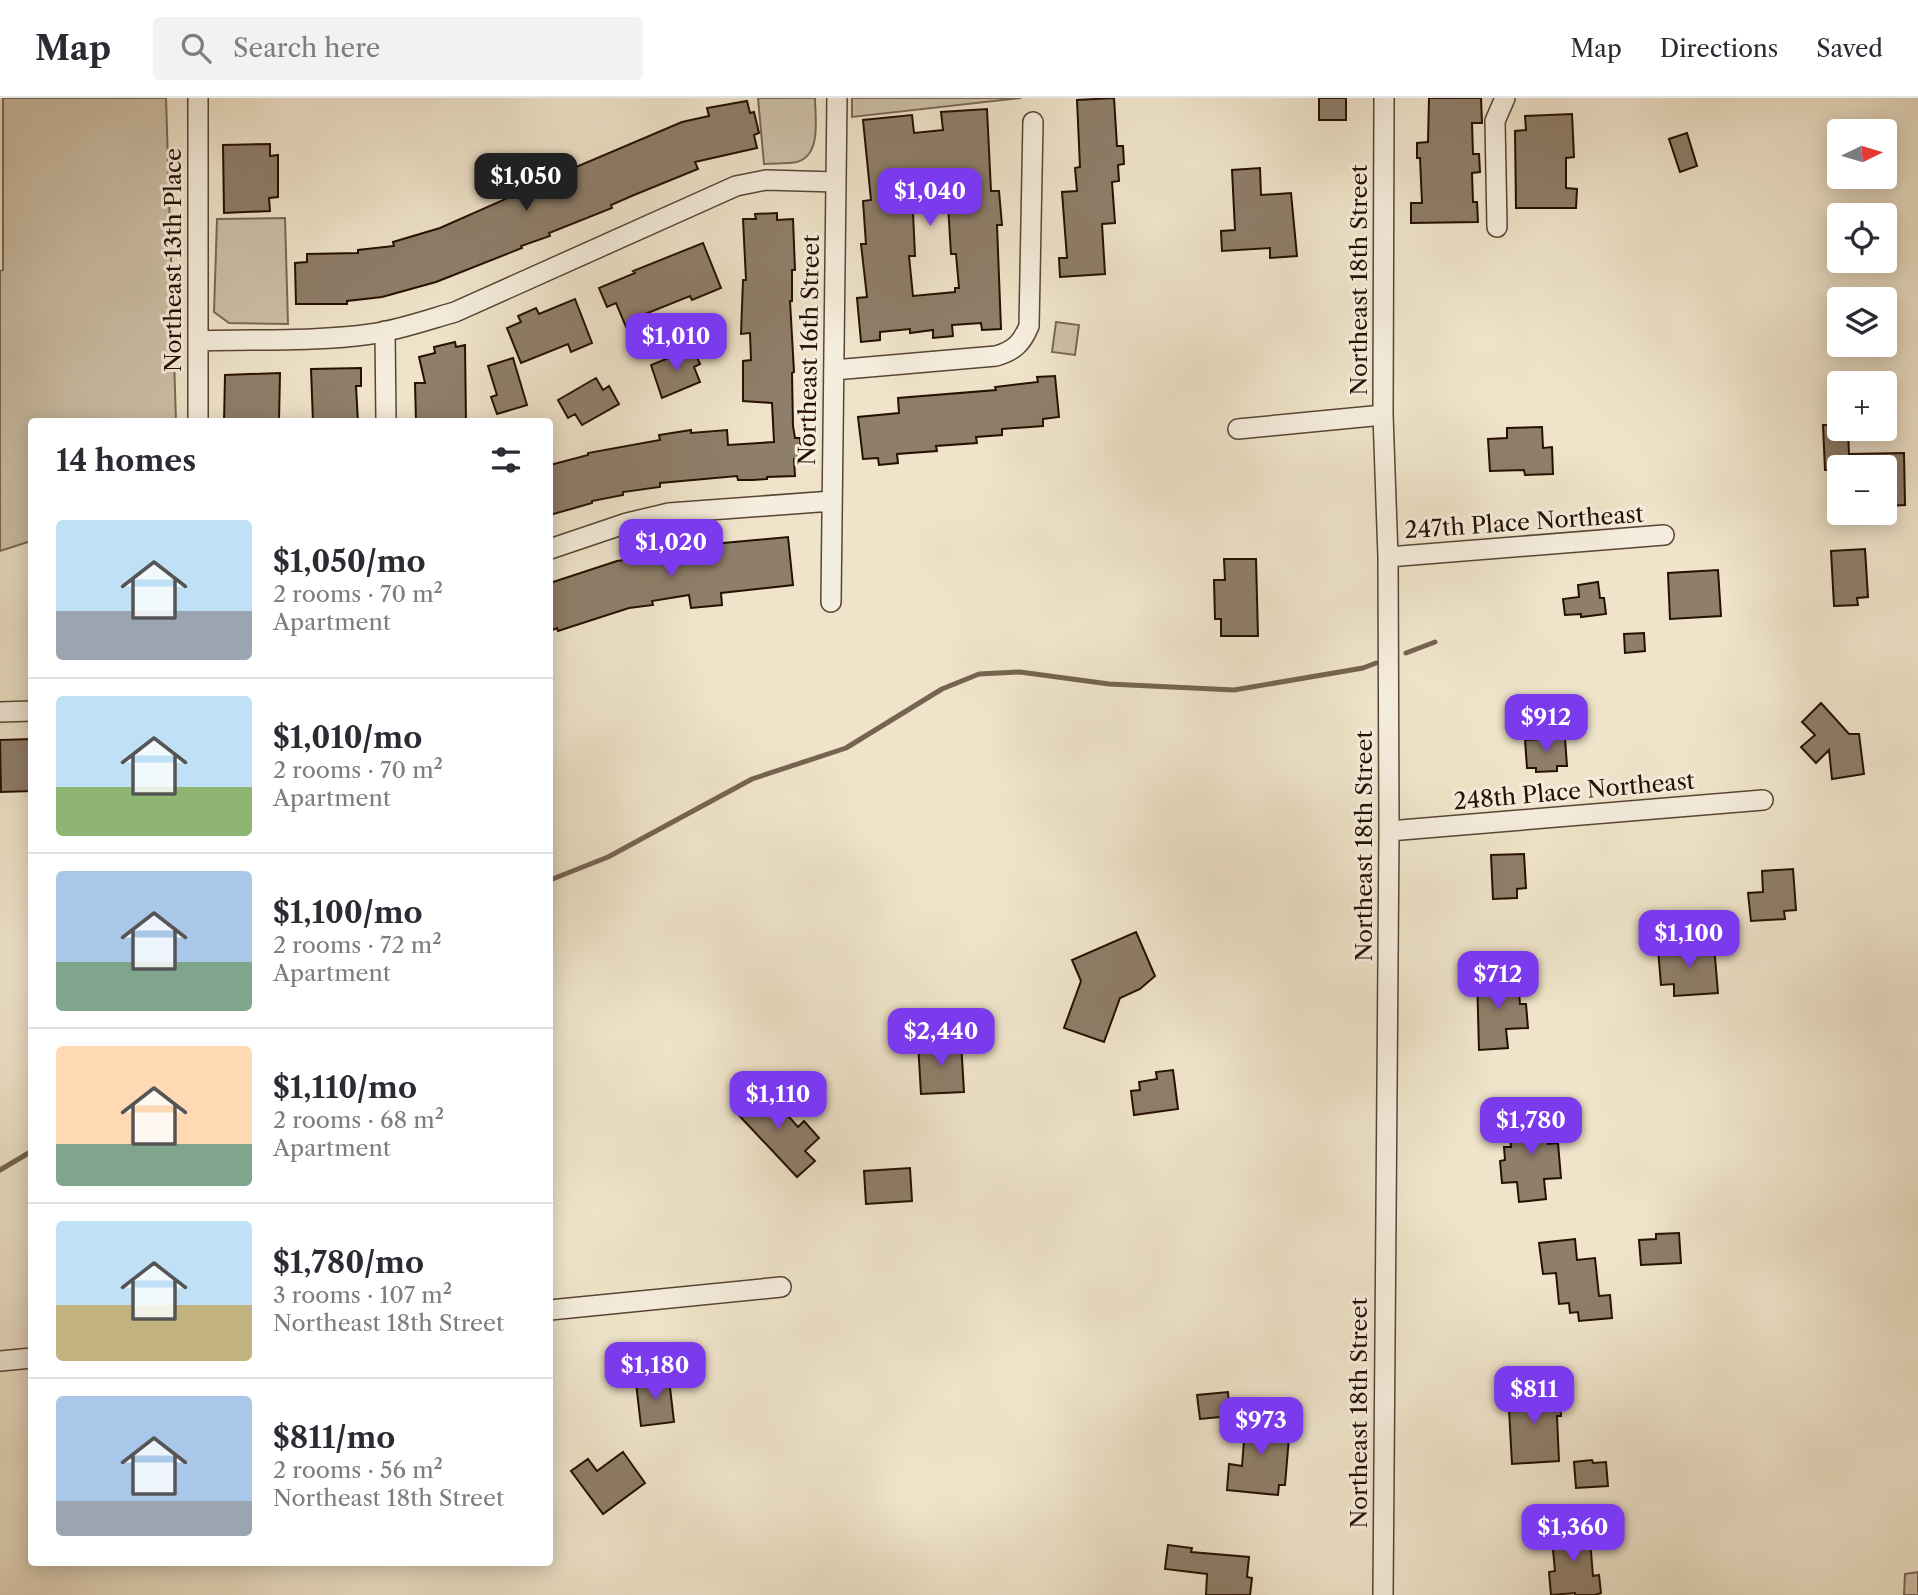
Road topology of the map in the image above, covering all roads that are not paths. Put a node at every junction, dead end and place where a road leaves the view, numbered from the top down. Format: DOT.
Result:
graph roads {
  1 [pos="198,98"];
  2 [pos="837,98"];
  3 [pos="1384,98"];
  4 [pos="1505,98"];
  5 [pos="1033,122"];
  6 [pos="836,182"];
  7 [pos="1497,227"];
  8 [pos="385,331"];
  9 [pos="198,341"];
  10 [pos="834,370"];
  11 [pos="1383,415"];
  12 [pos="198,418"];
  13 [pos="386,418"];
  14 [pos="1238,429"];
  15 [pos="832,501"];
  16 [pos="1664,536"];
  17 [pos="553,548"];
  18 [pos="1388,557"];
  19 [pos="831,602"];
  20 [pos="27,711"];
  21 [pos="0,712"];
  22 [pos="1763,800"];
  23 [pos="1389,831"];
  24 [pos="781,1287"];
  25 [pos="553,1310"];
  26 [pos="28,1358"];
  27 [pos="0,1361"];
  28 [pos="1382,1595"];
  1 -- 9 [label="street, Northeast 13th Place"];
  2 -- 6 [label="street, Northeast 16th Street"];
  3 -- 11 [label="street, Northeast 18th Street"];
  4 -- 7 [label="street"];
  5 -- 10 [label="street"];
  6 -- 8 [label="street"];
  6 -- 10 [label="street, Northeast 16th Street"];
  8 -- 9 [label="street"];
  8 -- 13 [label="street"];
  9 -- 12 [label="street, Northeast 13th Place"];
  10 -- 15 [label="street, Northeast 16th Street"];
  11 -- 14 [label="street"];
  11 -- 18 [label="street, Northeast 18th Street"];
  15 -- 17 [label="street"];
  15 -- 19 [label="street, Northeast 16th Street"];
  16 -- 18 [label="street, 247th Place Northeast"];
  18 -- 23 [label="street, Northeast 18th Street"];
  20 -- 21 [label="street"];
  22 -- 23 [label="street, 248th Place Northeast"];
  23 -- 28 [label="street, Northeast 18th Street"];
  24 -- 25 [label="street"];
  26 -- 27 [label="street"];
}
